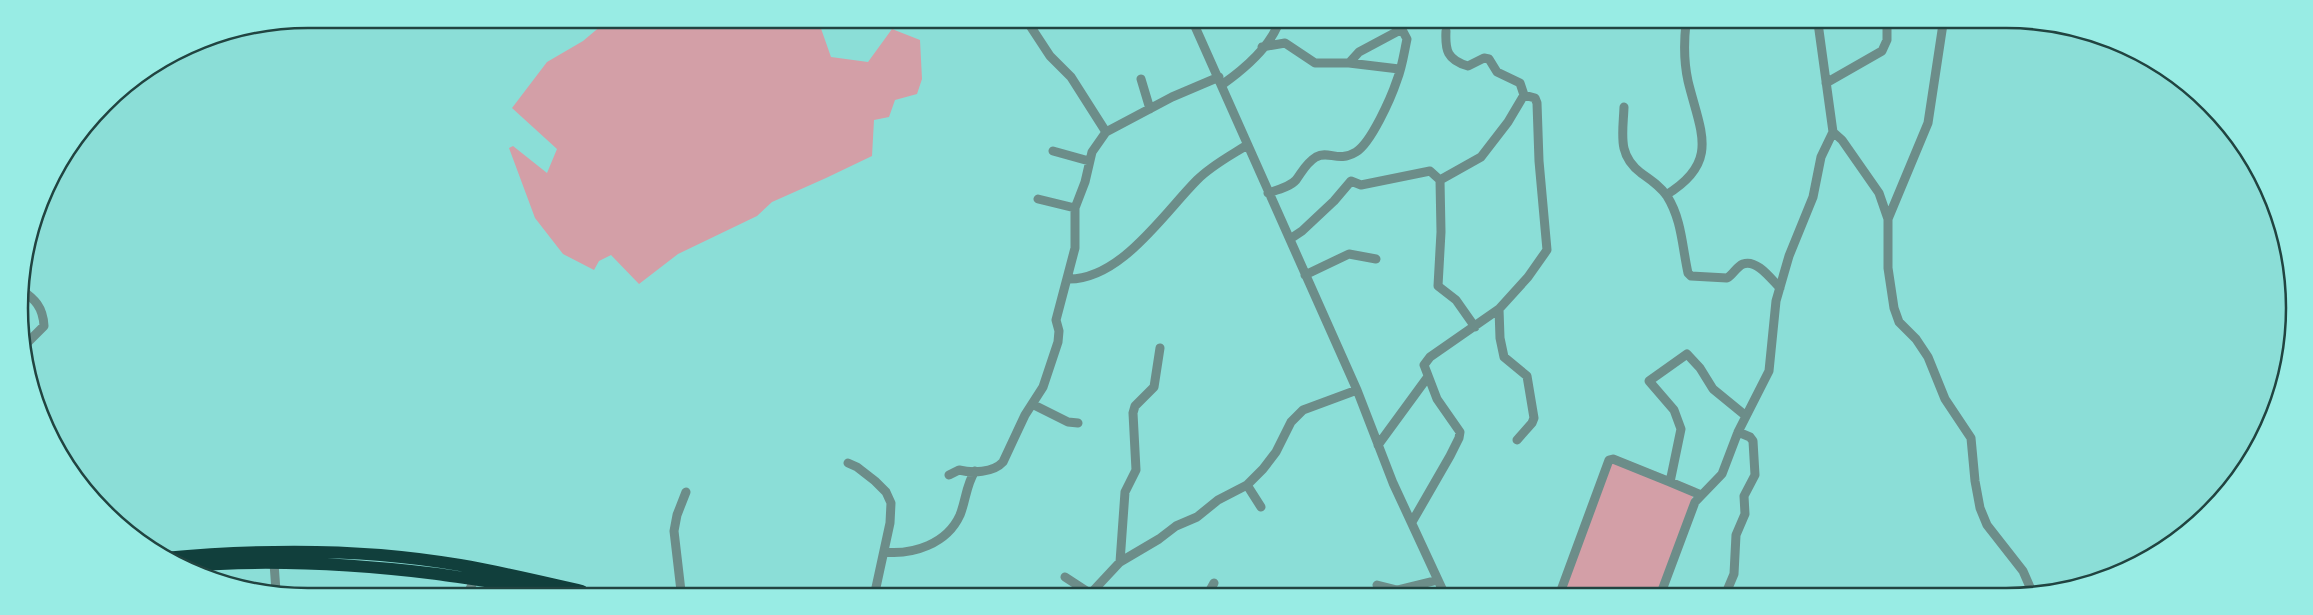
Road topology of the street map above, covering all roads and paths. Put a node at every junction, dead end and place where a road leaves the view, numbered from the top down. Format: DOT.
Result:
graph roads {
  1 [pos="1032,28"];
  2 [pos="1196,28"];
  3 [pos="1275,28"];
  4 [pos="1397,28"];
  5 [pos="1401,28"];
  6 [pos="1686,28"];
  7 [pos="1819,28"];
  8 [pos="1887,28"];
  9 [pos="1942,28"];
  10 [pos="1446,31"];
  11 [pos="1262,48"];
  12 [pos="1350,63"];
  13 [pos="1399,69"];
  14 [pos="1141,78"];
  15 [pos="1221,81"];
  16 [pos="1826,83"];
  17 [pos="1524,95"];
  18 [pos="1624,107"];
  19 [pos="1150,109"];
  20 [pos="1106,132"];
  21 [pos="1833,132"];
  22 [pos="1247,145"];
  23 [pos="1053,152"];
  24 [pos="1089,161"];
  25 [pos="1440,180"];
  26 [pos="1268,193"];
  27 [pos="1666,195"];
  28 [pos="1038,199"];
  29 [pos="1075,208"];
  30 [pos="1888,219"];
  31 [pos="1290,239"];
  32 [pos="1376,259"];
  33 [pos="1305,275"];
  34 [pos="1067,279"];
  35 [pos="1780,288"];
  36 [pos="28,296"];
  37 [pos="1499,309"];
  38 [pos="1475,327"];
  39 [pos="30,340"];
  40 [pos="1160,348"];
  41 [pos="1427,378"];
  42 [pos="1357,390"];
  43 [pos="1032,404"];
  44 [pos="1746,416"];
  45 [pos="1078,424"];
  46 [pos="1738,432"];
  47 [pos="1517,440"];
  48 [pos="1378,445"];
  49 [pos="848,463"];
  50 [pos="975,471"];
  51 [pos="949,475"];
  52 [pos="1670,482"];
  53 [pos="1247,485"];
  54 [pos="686,492"];
  55 [pos="1701,495"];
  56 [pos="1261,507"];
  57 [pos="1412,522"];
  58 [pos="884,552"];
  59 [pos="180,557"];
  60 [pos="1120,562"];
  61 [pos="274,563"];
  62 [pos="199,566"];
  63 [pos="1065,577"];
  64 [pos="1438,580"];
  65 [pos="1214,583"];
  66 [pos="472,585"];
  67 [pos="1377,585"];
  68 [pos="276,586"];
  69 [pos="2030,586"];
  70 [pos="505,588"];
  71 [pos="568,588"];
  72 [pos="681,588"];
  73 [pos="876,588"];
  74 [pos="1082,588"];
  75 [pos="1096,588"];
  76 [pos="1211,588"];
  77 [pos="1389,588"];
  78 [pos="1405,588"];
  79 [pos="1442,588"];
  80 [pos="1562,588"];
  81 [pos="1663,588"];
  82 [pos="1728,588"];
  1 -- 20 [label="street"];
  2 -- 15 [label="street"];
  3 -- 11 [label="street"];
  4 -- 12 [label="street"];
  5 -- 13 [label="street"];
  6 -- 27 [label="street"];
  7 -- 16 [label="street"];
  8 -- 16 [label="street"];
  9 -- 30 [label="street"];
  10 -- 17 [label="street"];
  11 -- 12 [label="street"];
  11 -- 15 [label="street"];
  12 -- 13 [label="street"];
  13 -- 26 [label="street"];
  14 -- 19 [label="street"];
  15 -- 19 [label="street"];
  15 -- 22 [label="street"];
  16 -- 21 [label="street"];
  17 -- 25 [label="street"];
  17 -- 37 [label="street"];
  18 -- 27 [label="street"];
  19 -- 20 [label="street"];
  20 -- 24 [label="street"];
  21 -- 30 [label="street"];
  21 -- 35 [label="street"];
  22 -- 26 [label="street"];
  22 -- 34 [label="street"];
  23 -- 24 [label="street"];
  24 -- 29 [label="street"];
  25 -- 31 [label="street"];
  25 -- 38 [label="street"];
  26 -- 31 [label="street"];
  27 -- 35 [label="street"];
  28 -- 29 [label="street"];
  29 -- 34 [label="street"];
  30 -- 69 [label="street"];
  31 -- 33 [label="street"];
  32 -- 33 [label="street"];
  33 -- 42 [label="street"];
  34 -- 43 [label="street"];
  35 -- 44 [label="street"];
  36 -- 39 [label="street"];
  37 -- 38 [label="street"];
  37 -- 47 [label="street"];
  38 -- 41 [label="street"];
  40 -- 60 [label="street"];
  41 -- 48 [label="street"];
  41 -- 57 [label="street"];
  42 -- 48 [label="street"];
  42 -- 53 [label="street"];
  43 -- 45 [label="street"];
  43 -- 50 [label="street"];
  44 -- 46 [label="street"];
  44 -- 52 [label="street"];
  46 -- 55 [label="street"];
  46 -- 82 [label="street"];
  48 -- 57 [label="street"];
  49 -- 58 [label="street"];
  50 -- 51 [label="street"];
  50 -- 58 [label="street"];
  52 -- 55 [label="street"];
  52 -- 80 [label="street"];
  53 -- 56 [label="street"];
  53 -- 60 [label="street"];
  54 -- 72 [label="street"];
  55 -- 81 [label="street"];
  57 -- 64 [label="street"];
  58 -- 73 [label="street"];
  59 -- 71 [label="highway"];
  60 -- 75 [label="street"];
  61 -- 62 [label="highway"];
  61 -- 66 [label="highway"];
  61 -- 68 [label="street"];
  63 -- 74 [label="street"];
  64 -- 78 [label="street"];
  64 -- 79 [label="street"];
  65 -- 76 [label="street"];
  66 -- 70 [label="highway"];
  67 -- 77 [label="street"];
}
